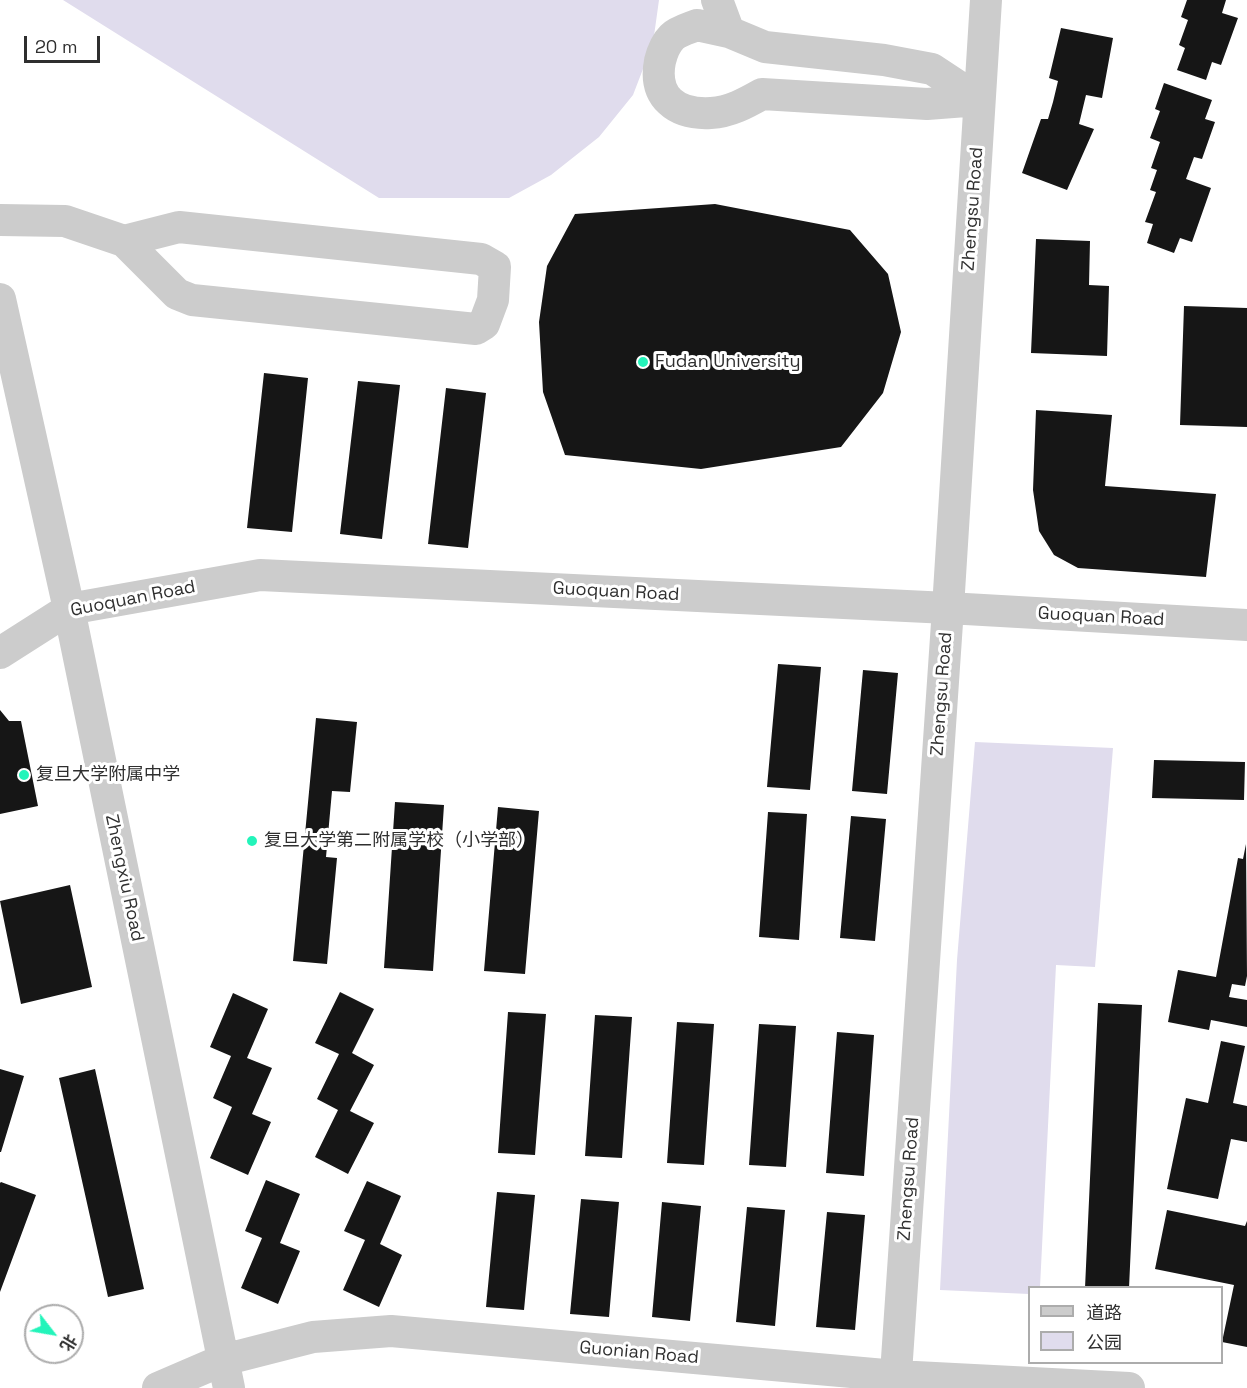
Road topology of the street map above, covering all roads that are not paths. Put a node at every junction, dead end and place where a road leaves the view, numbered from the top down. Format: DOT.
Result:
graph roads {
  1 [pos="717,0"];
  2 [pos="986,0"];
  3 [pos="729,32"];
  4 [pos="980,100"];
  5 [pos="0,220"];
  6 [pos="124,241"];
  7 [pos="0,299"];
  8 [pos="948,608"];
  9 [pos="69,609"];
  10 [pos="1247,625"];
  11 [pos="0,653"];
  12 [pos="226,1374"];
  13 [pos="895,1382"];
  14 [pos="158,1388"];
  15 [pos="1129,1388"];
  1 -- 3 [label="street"];
  2 -- 4 [label="street, Zhengsu Road"];
  3 -- 4 [label="street"];
  3 -- 4 [label="street"];
  4 -- 8 [label="street, Zhengsu Road"];
  5 -- 6 [label="street"];
  6 -- 6 [label="street"];
  7 -- 9 [label="street, Zhengxiu Road"];
  8 -- 9 [label="street, Guoquan Road"];
  8 -- 10 [label="street, Guoquan Road"];
  8 -- 13 [label="street, Zhengsu Road"];
  9 -- 11 [label="street, Guoquan Road"];
  9 -- 12 [label="street, Zhengxiu Road"];
  12 -- 13 [label="street, Guonian Road"];
  12 -- 14 [label="street, Guonian Road"];
  13 -- 15 [label="street, Guonian Road"];
}
